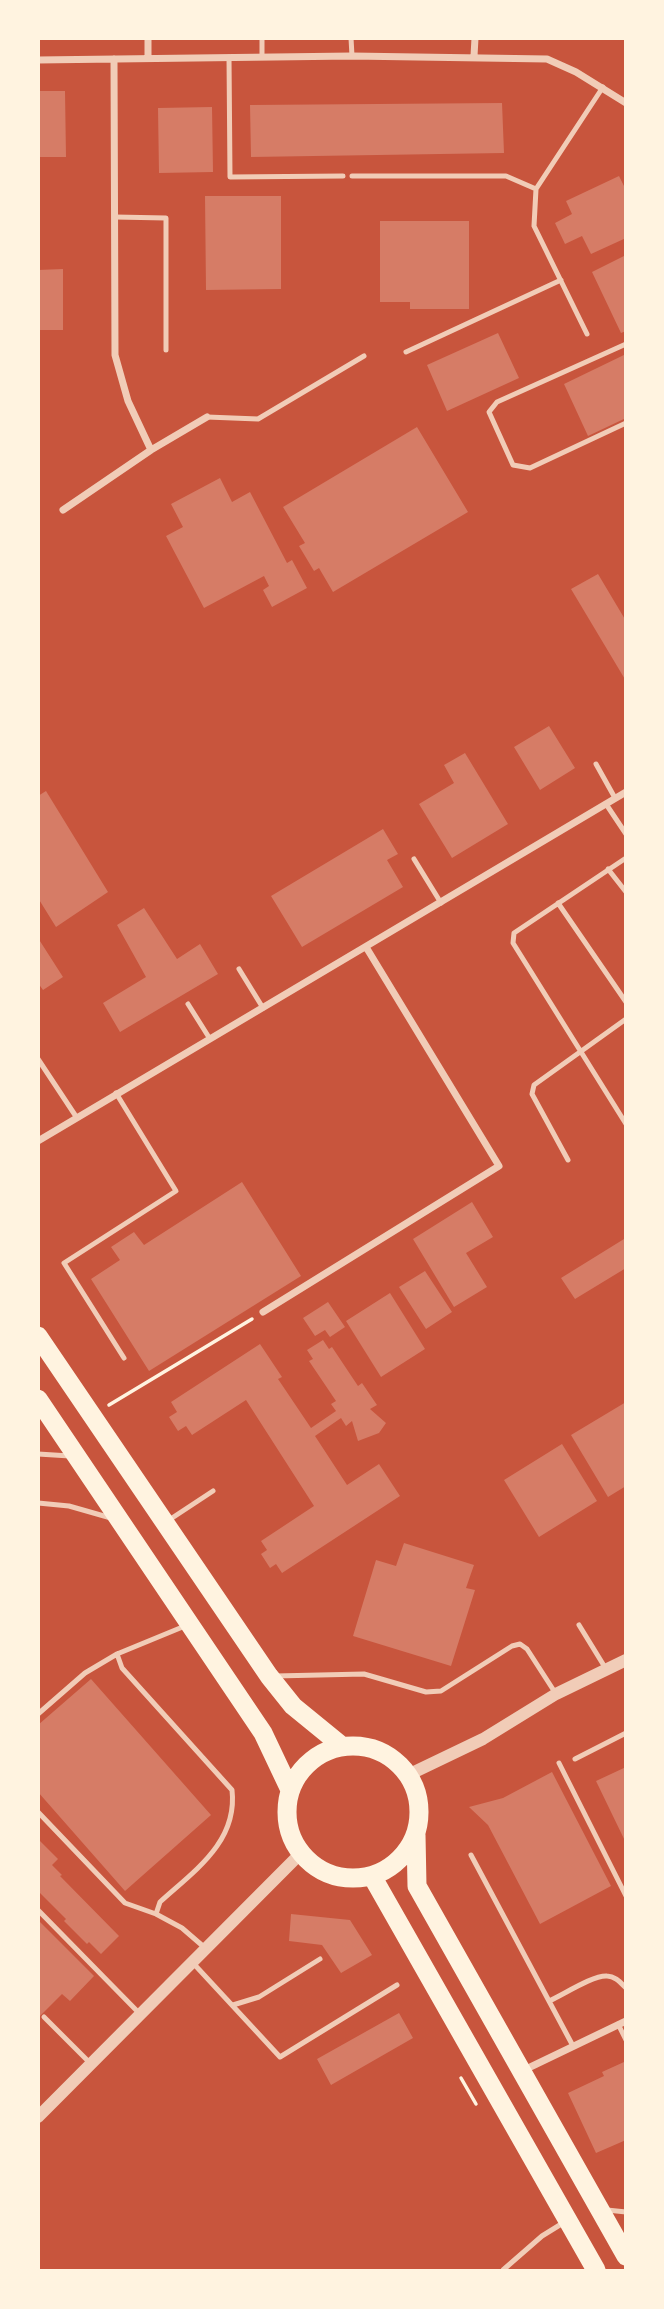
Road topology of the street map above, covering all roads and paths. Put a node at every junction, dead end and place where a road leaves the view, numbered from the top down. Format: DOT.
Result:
graph roads {
  1 [pos="148,38"];
  2 [pos="261,38"];
  3 [pos="351,38"];
  4 [pos="475,38"];
  5 [pos="262,56"];
  6 [pos="352,56"];
  7 [pos="474,56"];
  8 [pos="229,57"];
  9 [pos="148,58"];
  10 [pos="114,59"];
  11 [pos="38,60"];
  12 [pos="603,87"];
  13 [pos="625,103"];
  14 [pos="343,176"];
  15 [pos="352,176"];
  16 [pos="536,189"];
  17 [pos="115,217"];
  18 [pos="561,280"];
  19 [pos="587,334"];
  20 [pos="625,344"];
  21 [pos="166,350"];
  22 [pos="406,352"];
  23 [pos="363,356"];
  24 [pos="207,417"];
  25 [pos="625,424"];
  26 [pos="151,450"];
  27 [pos="63,510"];
  28 [pos="596,764"];
  29 [pos="625,792"];
  30 [pos="615,798"];
  31 [pos="606,804"];
  32 [pos="625,834"];
  33 [pos="625,858"];
  34 [pos="414,859"];
  35 [pos="608,869"];
  36 [pos="625,892"];
  37 [pos="440,903"];
  38 [pos="558,903"];
  39 [pos="366,947"];
  40 [pos="239,969"];
  41 [pos="625,1002"];
  42 [pos="188,1004"];
  43 [pos="263,1008"];
  44 [pos="625,1019"];
  45 [pos="210,1039"];
  46 [pos="582,1051"];
  47 [pos="38,1059"];
  48 [pos="116,1093"];
  49 [pos="77,1118"];
  50 [pos="625,1124"];
  51 [pos="38,1141"];
  52 [pos="568,1160"];
  53 [pos="263,1312"];
  54 [pos="38,1336"];
  55 [pos="124,1358"];
  56 [pos="38,1399"];
  57 [pos="92,1416"];
  58 [pos="38,1454"];
  59 [pos="76,1456"];
  60 [pos="213,1491"];
  61 [pos="38,1503"];
  62 [pos="120,1522"];
  63 [pos="164,1524"];
  64 [pos="189,1624"];
  65 [pos="579,1625"];
  66 [pos="117,1654"];
  67 [pos="625,1660"];
  68 [pos="606,1670"];
  69 [pos="269,1676"];
  70 [pos="556,1694"];
  71 [pos="38,1714"];
  72 [pos="625,1734"];
  73 [pos="342,1746"];
  74 [pos="575,1759"];
  75 [pos="559,1763"];
  76 [pos="408,1775"];
  77 [pos="290,1790"];
  78 [pos="38,1812"];
  79 [pos="416,1835"];
  80 [pos="301,1853"];
  81 [pos="471,1855"];
  82 [pos="372,1876"];
  83 [pos="625,1896"];
  84 [pos="38,1910"];
  85 [pos="156,1914"];
  86 [pos="206,1950"];
  87 [pos="320,1959"];
  88 [pos="192,1963"];
  89 [pos="397,1985"];
  90 [pos="625,1987"];
  91 [pos="550,2001"];
  92 [pos="233,2005"];
  93 [pos="141,2015"];
  94 [pos="44,2017"];
  95 [pos="622,2022"];
  96 [pos="625,2040"];
  97 [pos="573,2046"];
  98 [pos="91,2064"];
  99 [pos="522,2071"];
  100 [pos="41,2110"];
  101 [pos="600,2210"];
  102 [pos="625,2212"];
  103 [pos="568,2221"];
  104 [pos="625,2256"];
  105 [pos="503,2270"];
  106 [pos="596,2270"];
  1 -- 9 [label="street"];
  2 -- 5 [label="lane"];
  3 -- 6 [label="lane"];
  4 -- 7 [label="street"];
  5 -- 6 [label="street"];
  5 -- 8 [label="street"];
  6 -- 7 [label="street"];
  7 -- 12 [label="street"];
  8 -- 9 [label="street"];
  8 -- 14 [label="lane"];
  9 -- 10 [label="street"];
  10 -- 11 [label="street"];
  10 -- 17 [label="street"];
  12 -- 13 [label="street"];
  12 -- 16 [label="lane"];
  15 -- 16 [label="lane"];
  16 -- 18 [label="lane"];
  17 -- 21 [label="lane"];
  17 -- 26 [label="street"];
  18 -- 19 [label="lane"];
  18 -- 22 [label="lane"];
  20 -- 25 [label="lane"];
  23 -- 24 [label="lane"];
  24 -- 26 [label="street"];
  26 -- 27 [label="street"];
  28 -- 30 [label="lane"];
  29 -- 30 [label="street"];
  30 -- 31 [label="street"];
  31 -- 32 [label="lane"];
  31 -- 37 [label="street"];
  33 -- 35 [label="lane"];
  34 -- 37 [label="lane"];
  35 -- 36 [label="lane"];
  35 -- 38 [label="lane"];
  37 -- 39 [label="street"];
  38 -- 41 [label="lane"];
  38 -- 46 [label="lane"];
  39 -- 43 [label="street"];
  39 -- 53 [label="street"];
  40 -- 43 [label="lane"];
  42 -- 45 [label="lane"];
  43 -- 45 [label="street"];
  44 -- 46 [label="lane"];
  45 -- 48 [label="street"];
  46 -- 50 [label="lane"];
  46 -- 52 [label="lane"];
  47 -- 49 [label="lane"];
  48 -- 49 [label="street"];
  48 -- 55 [label="lane"];
  49 -- 51 [label="street"];
  53 -- 57 [label="path"];
  54 -- 57 [label="highway"];
  56 -- 59 [label="highway"];
  57 -- 63 [label="highway"];
  58 -- 59 [label="lane"];
  59 -- 62 [label="highway"];
  60 -- 63 [label="lane"];
  61 -- 62 [label="lane"];
  62 -- 64 [label="highway"];
  63 -- 69 [label="highway"];
  64 -- 66 [label="lane"];
  64 -- 77 [label="highway"];
  65 -- 68 [label="lane"];
  66 -- 71 [label="lane"];
  66 -- 85 [label="lane"];
  67 -- 68 [label="street"];
  68 -- 70 [label="street"];
  69 -- 70 [label="lane"];
  69 -- 73 [label="highway"];
  70 -- 76 [label="street"];
  72 -- 74 [label="lane"];
  73 -- 76 [label="highway"];
  73 -- 77 [label="highway"];
  75 -- 83 [label="lane"];
  76 -- 79 [label="highway"];
  77 -- 80 [label="highway"];
  78 -- 85 [label="lane"];
  79 -- 82 [label="highway"];
  79 -- 99 [label="highway"];
  80 -- 82 [label="highway"];
  80 -- 86 [label="street"];
  81 -- 91 [label="lane"];
  82 -- 103 [label="highway"];
  84 -- 93 [label="lane"];
  85 -- 86 [label="lane"];
  86 -- 88 [label="street"];
  87 -- 92 [label="lane"];
  88 -- 92 [label="lane"];
  88 -- 93 [label="street"];
  89 -- 92 [label="lane"];
  90 -- 91 [label="lane"];
  91 -- 97 [label="lane"];
  93 -- 98 [label="street"];
  94 -- 98 [label="lane"];
  95 -- 96 [label="lane"];
  95 -- 97 [label="street"];
  97 -- 99 [label="street"];
  98 -- 100 [label="street"];
  99 -- 101 [label="highway"];
  101 -- 102 [label="lane"];
  101 -- 104 [label="highway"];
  103 -- 105 [label="lane"];
  103 -- 106 [label="highway"];
}
